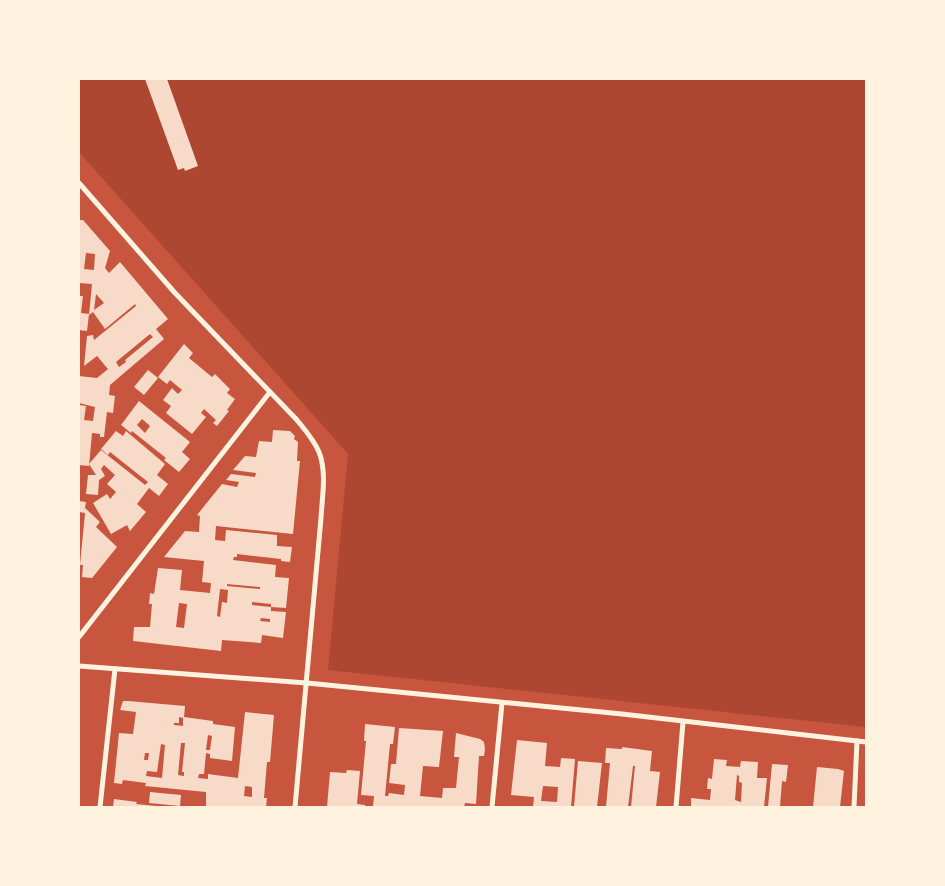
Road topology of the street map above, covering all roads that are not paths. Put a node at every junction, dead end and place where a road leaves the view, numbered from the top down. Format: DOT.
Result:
graph roads {
  1 [pos="79,183"];
  2 [pos="270,392"];
  3 [pos="79,637"];
  4 [pos="79,666"];
  5 [pos="115,669"];
  6 [pos="307,683"];
  7 [pos="502,703"];
  8 [pos="683,722"];
  9 [pos="857,741"];
  10 [pos="866,742"];
  11 [pos="100,807"];
  12 [pos="295,807"];
  13 [pos="492,807"];
  14 [pos="676,807"];
  15 [pos="854,807"];
  1 -- 2 [label="street"];
  2 -- 3 [label="street"];
  2 -- 6 [label="street"];
  4 -- 5 [label="street"];
  5 -- 6 [label="street"];
  5 -- 11 [label="street"];
  6 -- 7 [label="street"];
  6 -- 12 [label="street"];
  7 -- 8 [label="street"];
  7 -- 13 [label="street"];
  8 -- 9 [label="street"];
  8 -- 14 [label="street"];
  9 -- 10 [label="street"];
  9 -- 15 [label="street"];
}
